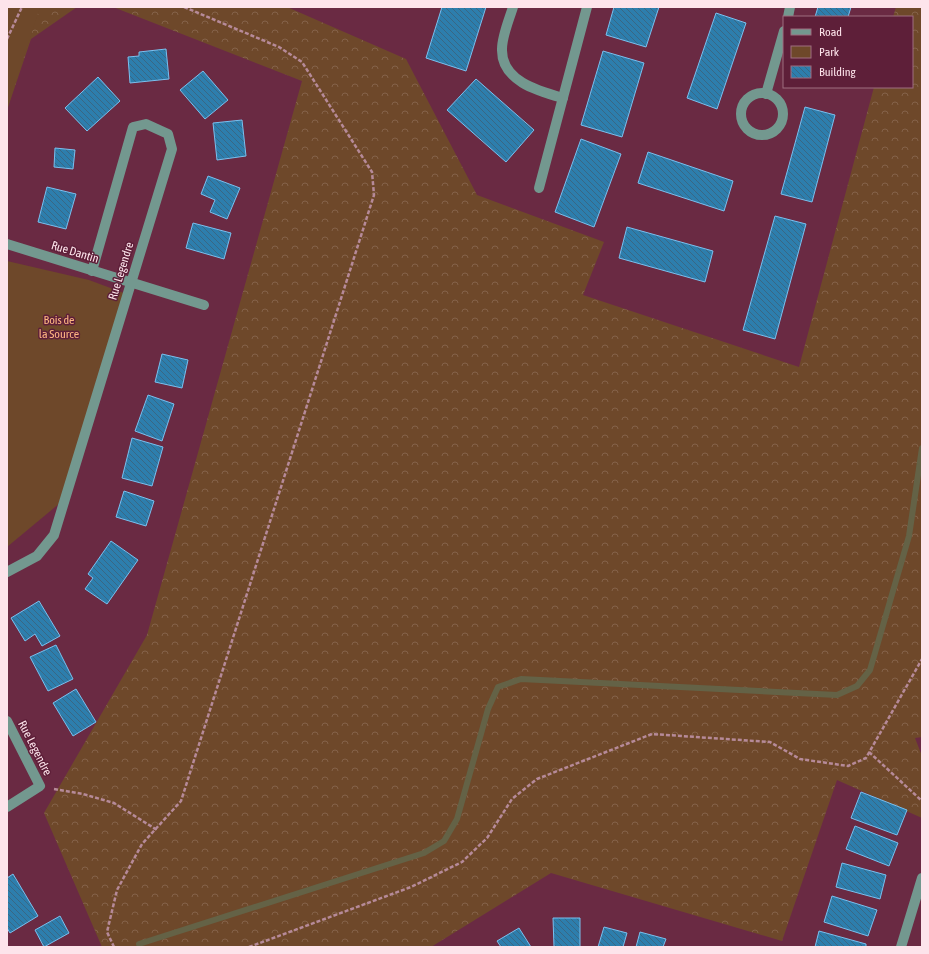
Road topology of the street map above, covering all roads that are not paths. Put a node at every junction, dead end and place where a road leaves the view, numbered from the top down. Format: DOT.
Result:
graph roads {
  1 [pos="513,7"];
  2 [pos="587,7"];
  3 [pos="783,34"];
  4 [pos="766,94"];
  5 [pos="563,98"];
  6 [pos="539,188"];
  7 [pos="7,244"];
  8 [pos="92,271"];
  9 [pos="131,283"];
  10 [pos="204,305"];
  11 [pos="7,572"];
  12 [pos="7,721"];
  13 [pos="7,807"];
  14 [pos="922,878"];
  15 [pos="901,947"];
  1 -- 5 [label="street"];
  2 -- 5 [label="street"];
  3 -- 4 [label="street"];
  4 -- 4 [label="street"];
  5 -- 6 [label="street"];
  7 -- 8 [label="street, Rue Dantin"];
  8 -- 9 [label="street, Rue Dantin"];
  8 -- 9 [label="street, Rue Legendre"];
  9 -- 10 [label="street, Rue Dantin"];
  9 -- 11 [label="street, Rue Legendre"];
  12 -- 13 [label="street, Rue Legendre"];
  14 -- 15 [label="street"];
}
